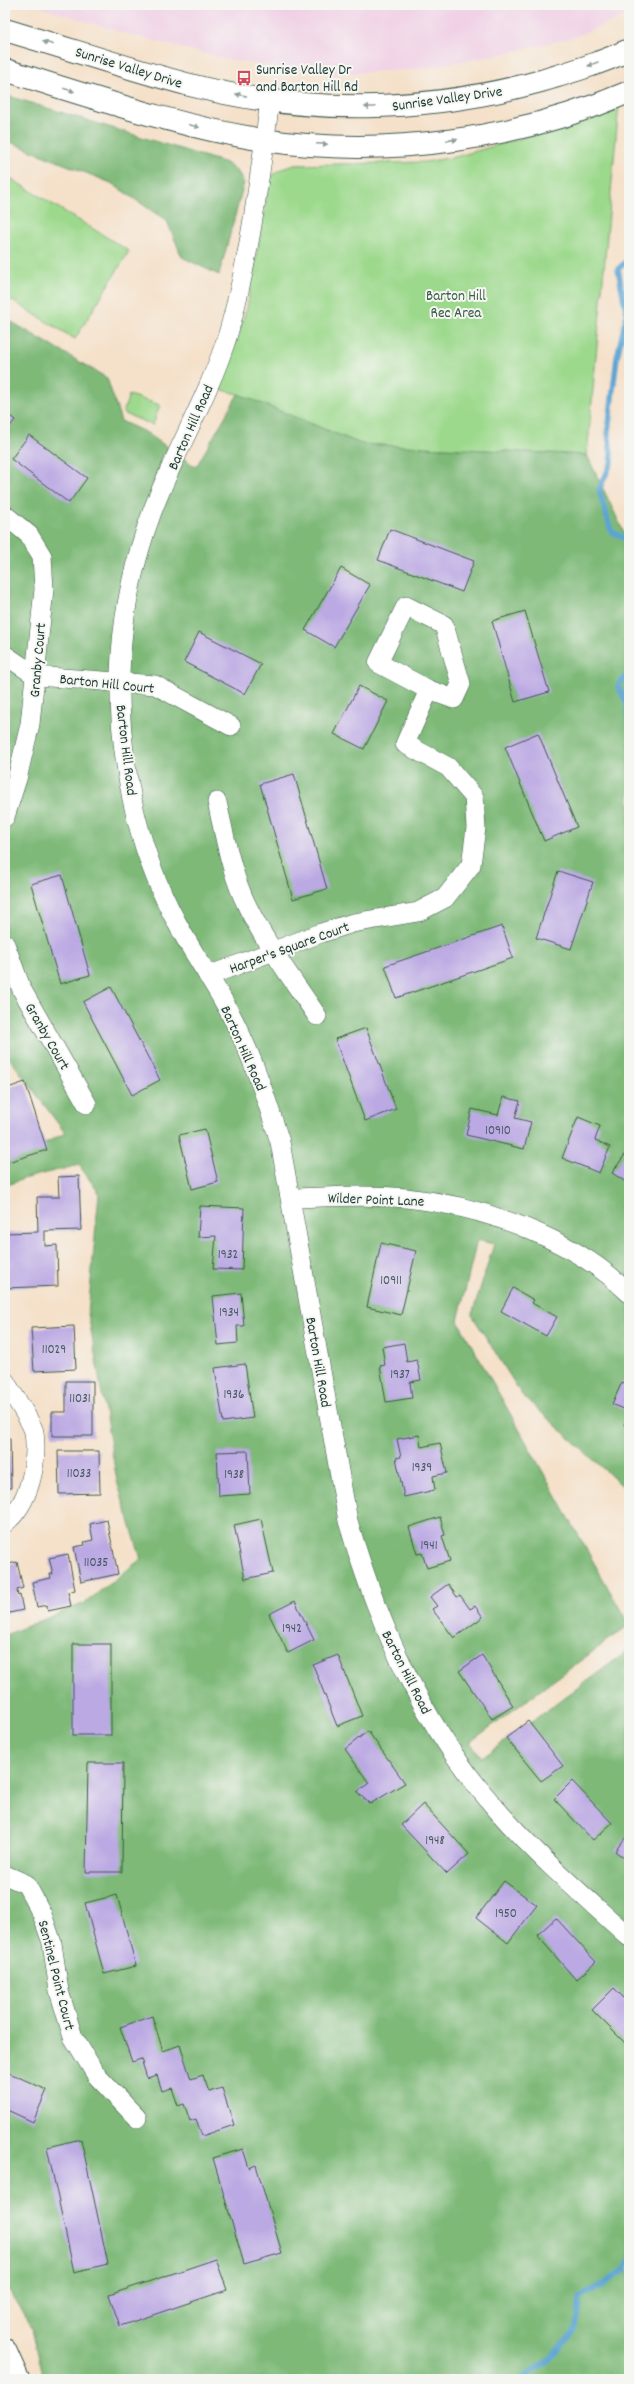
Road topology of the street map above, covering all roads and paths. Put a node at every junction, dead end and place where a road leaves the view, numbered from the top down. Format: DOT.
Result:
graph roads {
  1 [pos="5,30"];
  2 [pos="629,50"];
  3 [pos="5,70"];
  4 [pos="629,92"];
  5 [pos="270,101"];
  6 [pos="264,140"];
  7 [pos="5,515"];
  8 [pos="5,656"];
  9 [pos="36,676"];
  10 [pos="120,683"];
  11 [pos="429,690"];
  12 [pos="231,726"];
  13 [pos="217,802"];
  14 [pos="5,817"];
  15 [pos="5,944"];
  16 [pos="274,950"];
  17 [pos="208,976"];
  18 [pos="317,1016"];
  19 [pos="87,1104"];
  20 [pos="291,1198"];
  21 [pos="629,1293"];
  22 [pos="5,1380"];
  23 [pos="5,1523"];
  24 [pos="5,1875"];
  25 [pos="629,1937"];
  26 [pos="137,2118"];
  27 [pos="5,2350"];
  28 [pos="18,2379"];
  5 -- 1 [label="main road, Sunrise Valley Drive, one-way"];
  2 -- 5 [label="main road, Sunrise Valley Drive, one-way"];
  3 -- 6 [label="main road, one-way"];
  6 -- 4 [label="main road, one-way"];
  5 -- 6 [label="street, Barton Hill Road"];
  6 -- 10 [label="street, Barton Hill Road"];
  7 -- 9 [label="street, Granby Court"];
  8 -- 9 [label="street, Barton Hill Court"];
  9 -- 10 [label="street, Barton Hill Court"];
  9 -- 14 [label="street, Granby Court"];
  10 -- 12 [label="street, Barton Hill Court"];
  10 -- 17 [label="street, Barton Hill Road"];
  11 -- 11 [label="street"];
  11 -- 16 [label="street, Harper's Square Court"];
  13 -- 16 [label="street"];
  15 -- 19 [label="street, Granby Court"];
  16 -- 17 [label="street, Harper's Square Court"];
  16 -- 18 [label="street"];
  17 -- 20 [label="street, Barton Hill Road"];
  20 -- 21 [label="street, Wilder Point Lane"];
  20 -- 25 [label="street, Barton Hill Road"];
  22 -- 23 [label="street"];
  24 -- 26 [label="street, Sentinel Point Court"];
  27 -- 28 [label="main road"];
}
